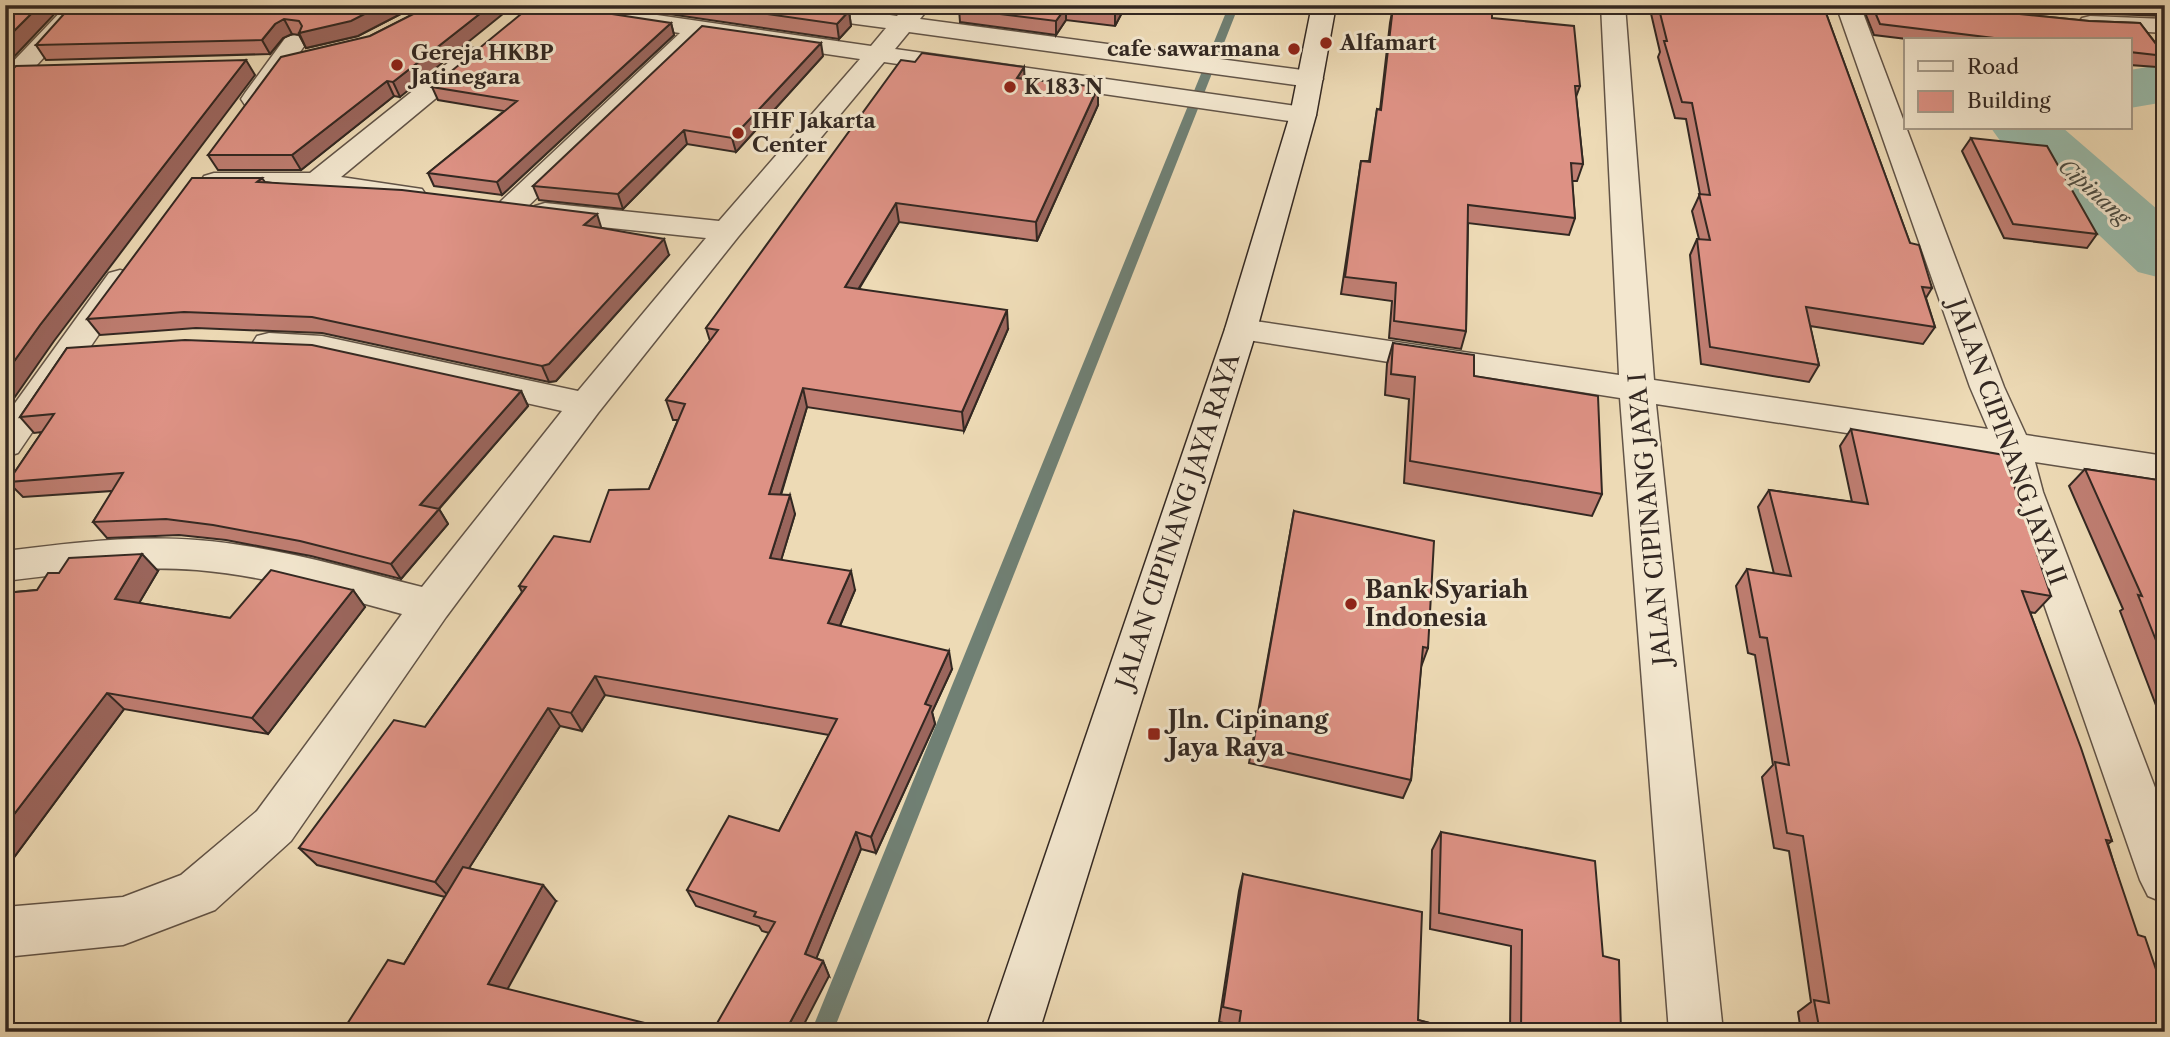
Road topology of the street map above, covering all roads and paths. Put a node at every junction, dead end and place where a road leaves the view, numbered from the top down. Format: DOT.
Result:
graph roads {
  1 [pos="80,5"];
  2 [pos="535,5"];
  3 [pos="766,5"];
  4 [pos="1324,5"];
  5 [pos="1612,5"];
  6 [pos="1849,5"];
  7 [pos="911,15"];
  8 [pos="2068,21"];
  9 [pos="512,23"];
  10 [pos="2165,26"];
  11 [pos="699,28"];
  12 [pos="490,41"];
  13 [pos="73,48"];
  14 [pos="876,54"];
  15 [pos="43,59"];
  16 [pos="243,66"];
  17 [pos="10,75"];
  18 [pos="1307,97"];
  19 [pos="317,182"];
  20 [pos="441,199"];
  21 [pos="727,231"];
  22 [pos="134,261"];
  23 [pos="1241,329"];
  24 [pos="242,343"];
  25 [pos="105,348"];
  26 [pos="68,351"];
  27 [pos="1637,388"];
  28 [pos="586,405"];
  29 [pos="5,444"];
  30 [pos="2013,446"];
  31 [pos="2150,467"];
  32 [pos="5,566"];
  33 [pos="431,605"];
  34 [pos="2165,880"];
  35 [pos="5,932"];
  36 [pos="1012,1032"];
  37 [pos="1696,1032"];
  1 -- 15 [label="street"];
  2 -- 9 [label="street"];
  2 -- 11 [label="street"];
  3 -- 7 [label="street"];
  4 -- 18 [label="street, JALAN CIPINANG JAYA RAYA"];
  5 -- 27 [label="street, JALAN CIPINANG JAYA I"];
  6 -- 30 [label="street, JALAN CIPINANG JAYA II"];
  7 -- 14 [label="street"];
  7 -- 18 [label="street"];
  8 -- 10 [label="street"];
  11 -- 14 [label="street"];
  11 -- 21 [label="street"];
  12 -- 19 [label="street"];
  13 -- 15 [label="street"];
  14 -- 18 [label="street"];
  14 -- 21 [label="street"];
  15 -- 17 [label="street"];
  16 -- 19 [label="street"];
  18 -- 23 [label="street, JALAN CIPINANG JAYA RAYA"];
  19 -- 20 [label="street"];
  21 -- 28 [label="street"];
  22 -- 26 [label="street"];
  23 -- 27 [label="street"];
  23 -- 36 [label="street, JALAN CIPINANG JAYA RAYA"];
  24 -- 28 [label="street"];
  25 -- 26 [label="street"];
  26 -- 29 [label="street"];
  27 -- 30 [label="street"];
  27 -- 37 [label="street, JALAN CIPINANG JAYA I"];
  28 -- 33 [label="street"];
  30 -- 31 [label="street"];
  30 -- 34 [label="street, JALAN CIPINANG JAYA II"];
  32 -- 33 [label="street"];
  33 -- 35 [label="street"];
}
